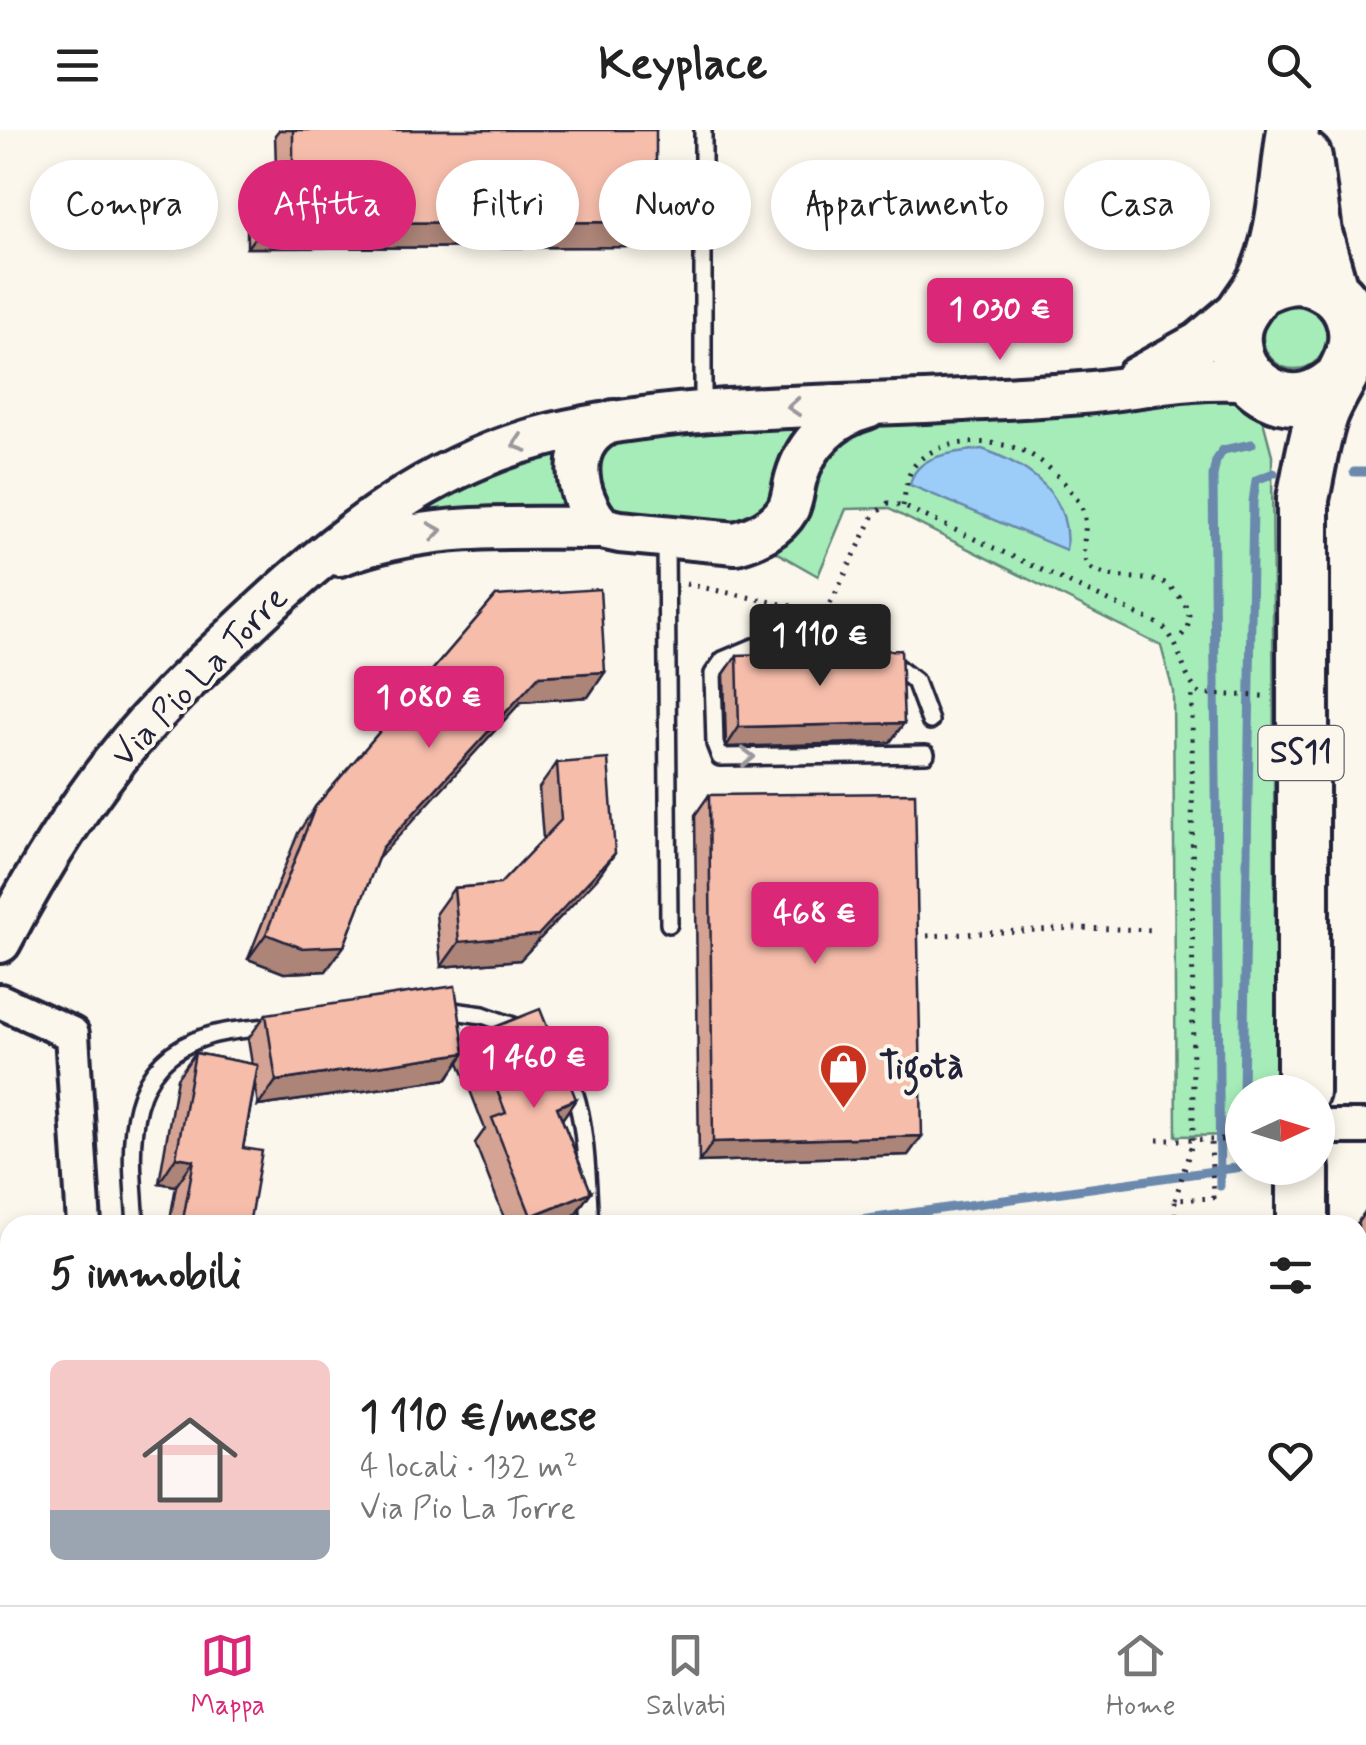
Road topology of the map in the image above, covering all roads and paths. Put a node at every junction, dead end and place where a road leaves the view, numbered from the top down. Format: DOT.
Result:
graph roads {
  1 [pos="704,130"];
  2 [pos="1297,130"];
  3 [pos="1332,290"];
  4 [pos="1251,298"];
  5 [pos="1340,379"];
  6 [pos="1122,386"];
  7 [pos="1259,386"];
  8 [pos="886,404"];
  9 [pos="703,413"];
  10 [pos="614,421"];
  11 [pos="1304,499"];
  12 [pos="902,506"];
  13 [pos="602,528"];
  14 [pos="666,536"];
  15 [pos="308,566"];
  16 [pos="666,580"];
  17 [pos="1176,641"];
  18 [pos="1192,686"];
  19 [pos="1276,696"];
  20 [pos="930,721"];
  21 [pos="926,754"];
  22 [pos="669,924"];
  23 [pos="1155,930"];
  24 [pos="927,936"];
  25 [pos="0,942"];
  26 [pos="0,1001"];
  27 [pos="414,1010"];
  28 [pos="296,1024"];
  29 [pos="1303,1075"];
  30 [pos="1335,1127"];
  31 [pos="1366,1127"];
  32 [pos="1157,1140"];
  33 [pos="1193,1140"];
  34 [pos="1211,1140"];
  35 [pos="1225,1140"];
  36 [pos="1303,1185"];
  37 [pos="1175,1200"];
  38 [pos="83,1215"];
  39 [pos="135,1215"];
  40 [pos="589,1215"];
  41 [pos="1175,1215"];
  42 [pos="1304,1215"];
  1 -- 9 [label="lane"];
  2 -- 3 [label="main road, SS11"];
  2 -- 4 [label="main road, SS11"];
  3 -- 4 [label="main road"];
  3 -- 5 [label="main road, SS11"];
  4 -- 6 [label="street, Via Pio La Torre"];
  4 -- 7 [label="main road, SS11"];
  5 -- 7 [label="main road"];
  5 -- 11 [label="main road, SS11"];
  6 -- 7 [label="street, Via Pio La Torre"];
  6 -- 8 [label="street, Via Pio La Torre"];
  7 -- 11 [label="main road, SS11"];
  8 -- 9 [label="street, Via Pio La Torre, one-way"];
  8 -- 14 [label="street, Via Pio La Torre"];
  9 -- 10 [label="street, Via Pio La Torre"];
  10 -- 13 [label="street"];
  10 -- 15 [label="street, Via Pio La Torre, one-way"];
  11 -- 29 [label="main road, SS11"];
  12 -- 16 [label="path"];
  12 -- 17 [label="path"];
  12 -- 17 [label="path"];
  13 -- 14 [label="street, Via Pio La Torre"];
  15 -- 13 [label="street, Via Pio La Torre, one-way"];
  14 -- 16 [label="lane"];
  15 -- 25 [label="street, Via Pio La Torre"];
  16 -- 22 [label="lane"];
  17 -- 18 [label="path"];
  18 -- 19 [label="path"];
  18 -- 33 [label="path"];
  20 -- 21 [label="lane, one-way"];
  23 -- 24 [label="path"];
  26 -- 38 [label="street"];
  27 -- 40 [label="lane"];
  28 -- 39 [label="lane"];
  30 -- 31 [label="street"];
  32 -- 33 [label="path"];
  33 -- 34 [label="path"];
  33 -- 37 [label="path"];
  34 -- 35 [label="path"];
  34 -- 37 [label="path"];
  36 -- 42 [label="main road"];
  37 -- 41 [label="path"];
}
